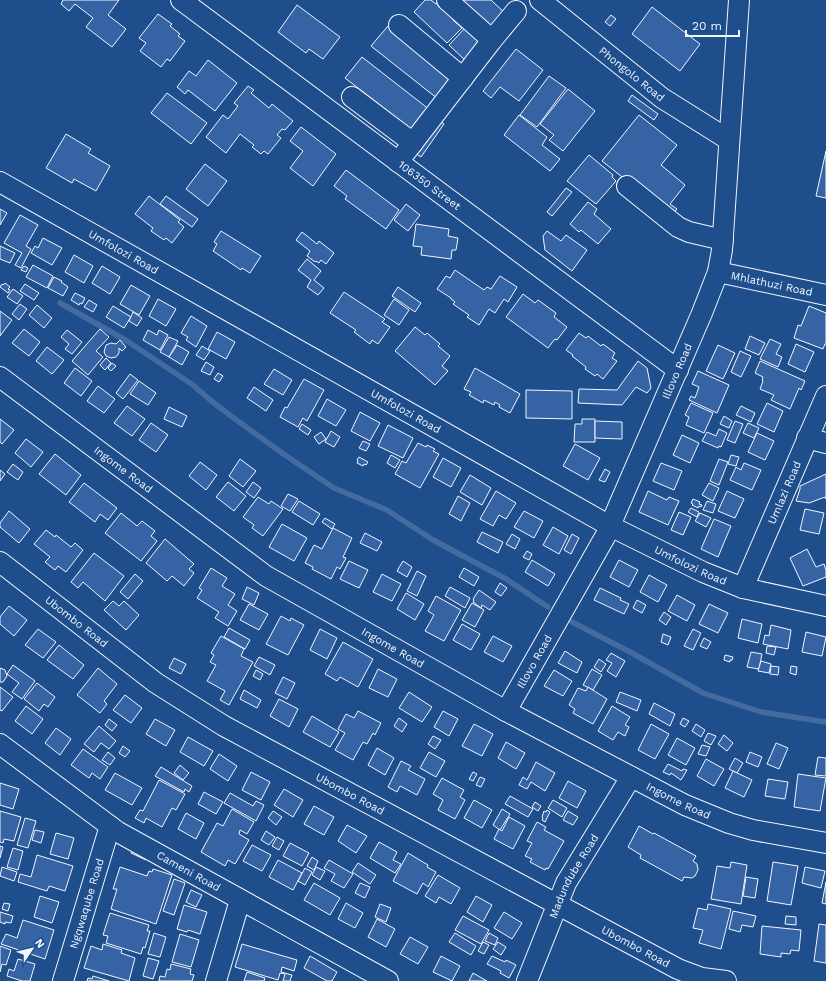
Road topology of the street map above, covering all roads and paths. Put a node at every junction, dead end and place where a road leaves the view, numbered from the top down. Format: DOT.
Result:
graph roads {
  1 [pos="181,0"];
  2 [pos="447,0"];
  3 [pos="540,0"];
  4 [pos="739,0"];
  5 [pos="516,11"];
  6 [pos="399,25"];
  7 [pos="492,40"];
  8 [pos="463,78"];
  9 [pos="352,97"];
  10 [pos="729,140"];
  11 [pos="413,143"];
  12 [pos="398,162"];
  13 [pos="0,182"];
  14 [pos="627,186"];
  15 [pos="723,240"];
  16 [pos="718,272"];
  17 [pos="826,295"];
  18 [pos="678,370"];
  19 [pos="0,377"];
  20 [pos="826,396"];
  21 [pos="817,440"];
  22 [pos="610,526"];
  23 [pos="0,562"];
  24 [pos="743,588"];
  25 [pos="826,606"];
  26 [pos="506,711"];
  27 [pos="0,744"];
  28 [pos="632,777"];
  29 [pos="110,826"];
  30 [pos="826,843"];
  31 [pos="240,900"];
  32 [pos="557,904"];
  33 [pos="377,978"];
  34 [pos="63,981"];
  35 [pos="216,981"];
  36 [pos="526,981"];
  37 [pos="726,981"];
  1 -- 12 [label="street, 106350 Street"];
  2 -- 7 [label="street"];
  3 -- 10 [label="street, Phongolo Road"];
  4 -- 10 [label="street, Illovo Road"];
  5 -- 7 [label="street"];
  6 -- 8 [label="street"];
  7 -- 8 [label="street"];
  8 -- 11 [label="street"];
  9 -- 11 [label="street"];
  10 -- 15 [label="street, Illovo Road"];
  11 -- 12 [label="street"];
  12 -- 18 [label="street, 106350 Street"];
  13 -- 22 [label="street, Umfolozi Road"];
  14 -- 15 [label="street"];
  15 -- 16 [label="street, Illovo Road"];
  16 -- 17 [label="street, Mhlathuzi Road"];
  16 -- 18 [label="street, Illovo Road"];
  18 -- 22 [label="street, Illovo Road"];
  19 -- 26 [label="street, Ingome Road"];
  20 -- 21 [label="street, Umlazi Road"];
  21 -- 24 [label="street, Umlazi Road"];
  22 -- 24 [label="street, Umfolozi Road"];
  22 -- 26 [label="street, Illovo Road"];
  23 -- 32 [label="street, Ubombo Road"];
  24 -- 25 [label="street, Umfolozi Road"];
  26 -- 28 [label="street, Ingome Road"];
  27 -- 29 [label="street, Cameni Road"];
  28 -- 30 [label="street, Ingome Road"];
  28 -- 32 [label="street, Madundube Road"];
  29 -- 31 [label="street, Cameni Road"];
  29 -- 34 [label="street, Ngqwaqube Road"];
  31 -- 33 [label="street, Cameni Road"];
  31 -- 35 [label="street"];
  32 -- 36 [label="street, Madundube Road"];
  32 -- 37 [label="street, Ubombo Road"];
}
